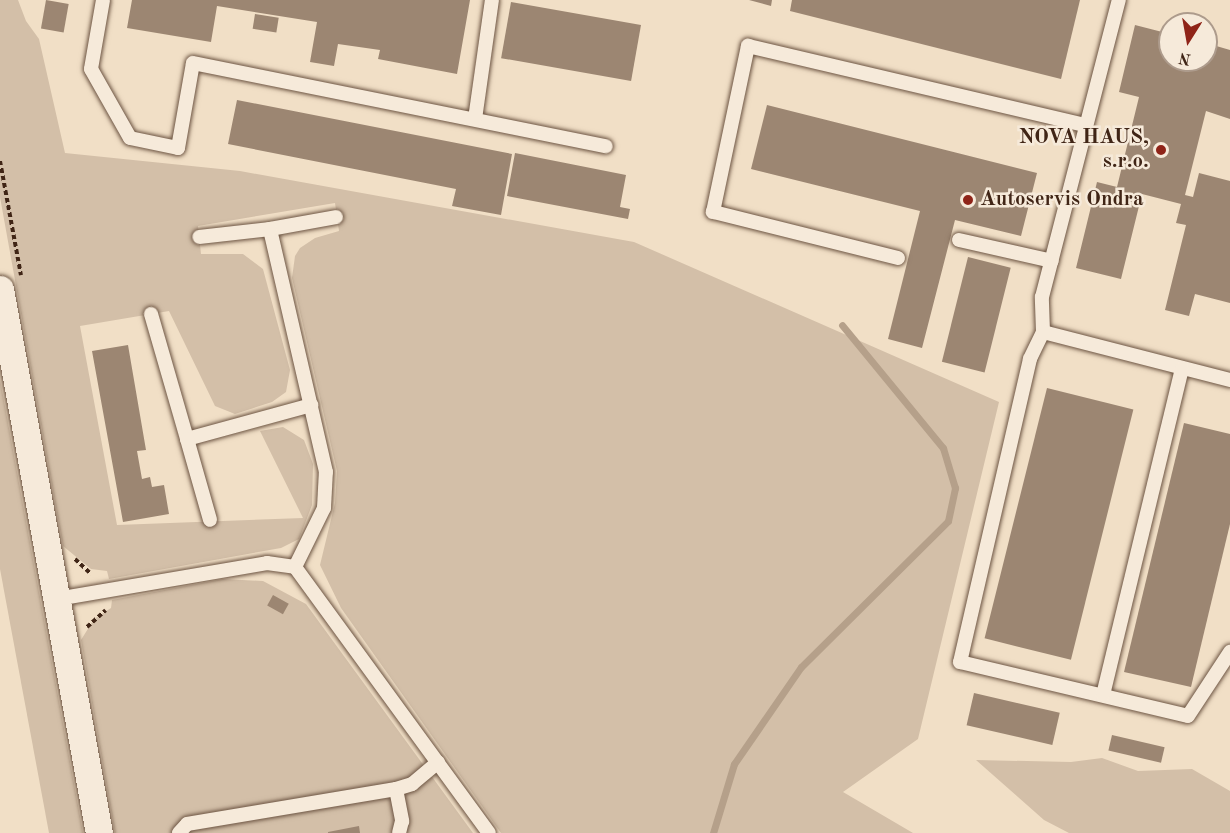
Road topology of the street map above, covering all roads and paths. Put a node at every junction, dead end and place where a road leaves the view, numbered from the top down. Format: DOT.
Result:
graph roads {
  1 [pos="103,0"];
  2 [pos="492,0"];
  3 [pos="1119,0"];
  4 [pos="475,119"];
  5 [pos="1086,125"];
  6 [pos="606,146"];
  7 [pos="336,217"];
  8 [pos="270,229"];
  9 [pos="199,237"];
  10 [pos="959,240"];
  11 [pos="898,258"];
  12 [pos="1052,261"];
  13 [pos="0,289"];
  14 [pos="151,314"];
  15 [pos="1043,332"];
  16 [pos="1182,368"];
  17 [pos="1230,381"];
  18 [pos="311,405"];
  19 [pos="187,439"];
  20 [pos="210,520"];
  21 [pos="295,567"];
  22 [pos="57,599"];
  23 [pos="1230,652"];
  24 [pos="1103,695"];
  25 [pos="438,762"];
  26 [pos="396,789"];
  27 [pos="99,833"];
  28 [pos="179,833"];
  29 [pos="399,833"];
  30 [pos="489,833"];
  1 -- 4 [label="lane"];
  2 -- 4 [label="lane"];
  3 -- 5 [label="lane"];
  4 -- 6 [label="lane"];
  5 -- 11 [label="lane"];
  5 -- 12 [label="lane"];
  7 -- 8 [label="lane"];
  8 -- 9 [label="lane"];
  8 -- 18 [label="lane"];
  10 -- 12 [label="lane"];
  12 -- 15 [label="lane"];
  13 -- 22 [label="street"];
  14 -- 19 [label="lane"];
  15 -- 16 [label="lane"];
  15 -- 24 [label="lane"];
  16 -- 17 [label="lane"];
  16 -- 24 [label="lane"];
  18 -- 19 [label="lane"];
  18 -- 21 [label="lane"];
  19 -- 20 [label="lane"];
  21 -- 22 [label="lane"];
  21 -- 25 [label="lane"];
  22 -- 27 [label="street"];
  23 -- 24 [label="lane"];
  25 -- 26 [label="lane"];
  25 -- 30 [label="lane"];
  26 -- 28 [label="lane"];
  26 -- 29 [label="lane"];
}
